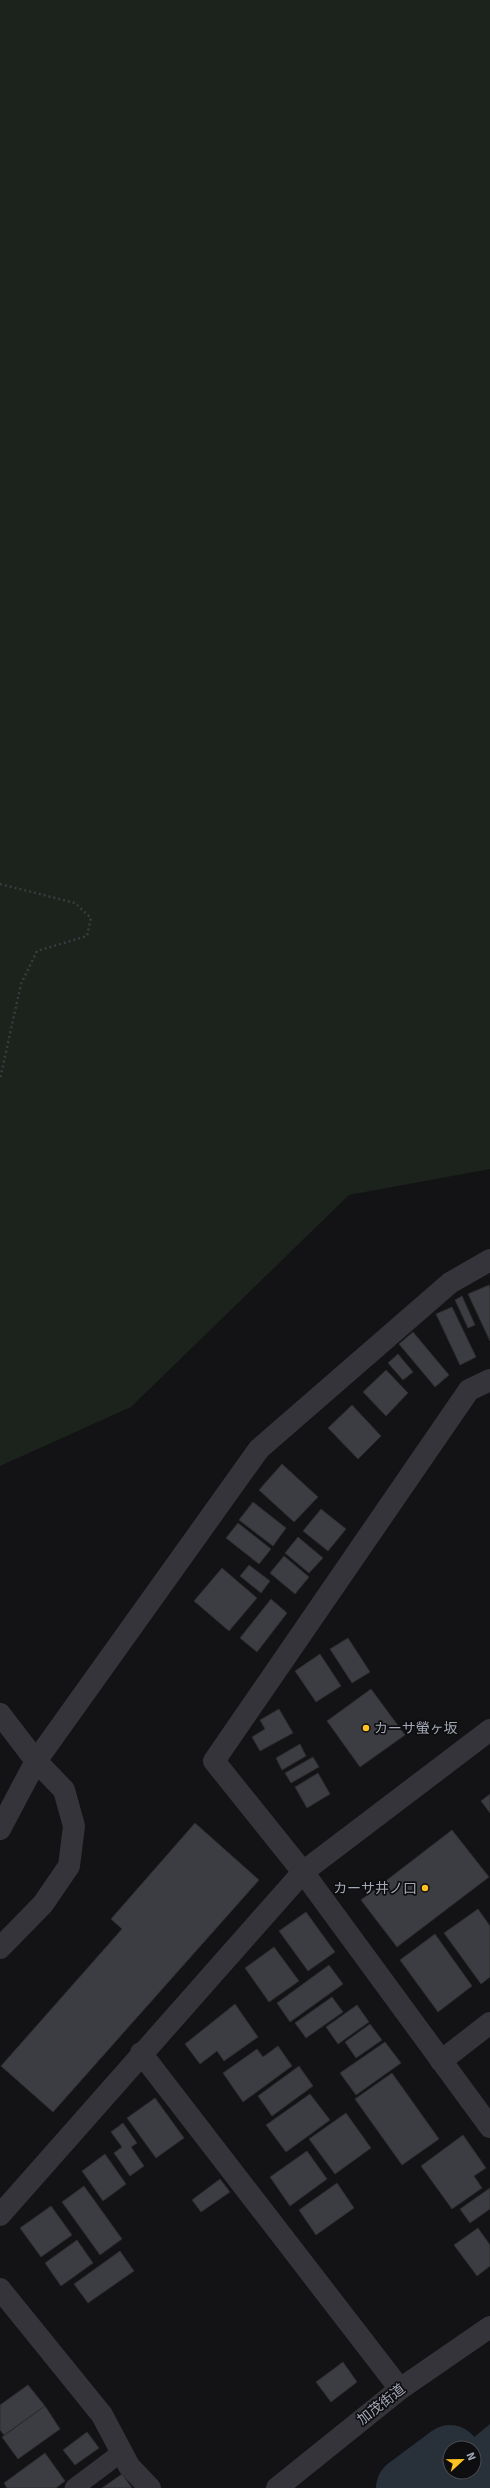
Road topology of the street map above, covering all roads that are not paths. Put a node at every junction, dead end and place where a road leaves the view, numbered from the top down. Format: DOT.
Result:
graph roads {
  1 [pos="490,1260"];
  2 [pos="490,1380"];
  3 [pos="0,1714"];
  4 [pos="490,1730"];
  5 [pos="36,1761"];
  6 [pos="0,1829"];
  7 [pos="302,1872"];
  8 [pos="0,1948"];
  9 [pos="490,2023"];
  10 [pos="141,2052"];
  11 [pos="441,2061"];
  12 [pos="490,2127"];
  13 [pos="0,2215"];
  14 [pos="0,2289"];
  15 [pos="490,2327"];
  16 [pos="400,2389"];
  17 [pos="122,2452"];
  18 [pos="74,2488"];
  19 [pos="150,2488"];
  20 [pos="277,2488"];
  1 -- 5 [label="street"];
  2 -- 7 [label="street"];
  3 -- 5 [label="street"];
  4 -- 7 [label="street"];
  5 -- 6 [label="street"];
  5 -- 8 [label="street"];
  7 -- 10 [label="street"];
  7 -- 11 [label="street"];
  9 -- 11 [label="street"];
  10 -- 13 [label="street"];
  10 -- 16 [label="street"];
  11 -- 12 [label="street"];
  14 -- 17 [label="street"];
  15 -- 16 [label="street, 加茂街道"];
  16 -- 20 [label="street, 加茂街道"];
  17 -- 18 [label="lane"];
  17 -- 19 [label="street"];
}
